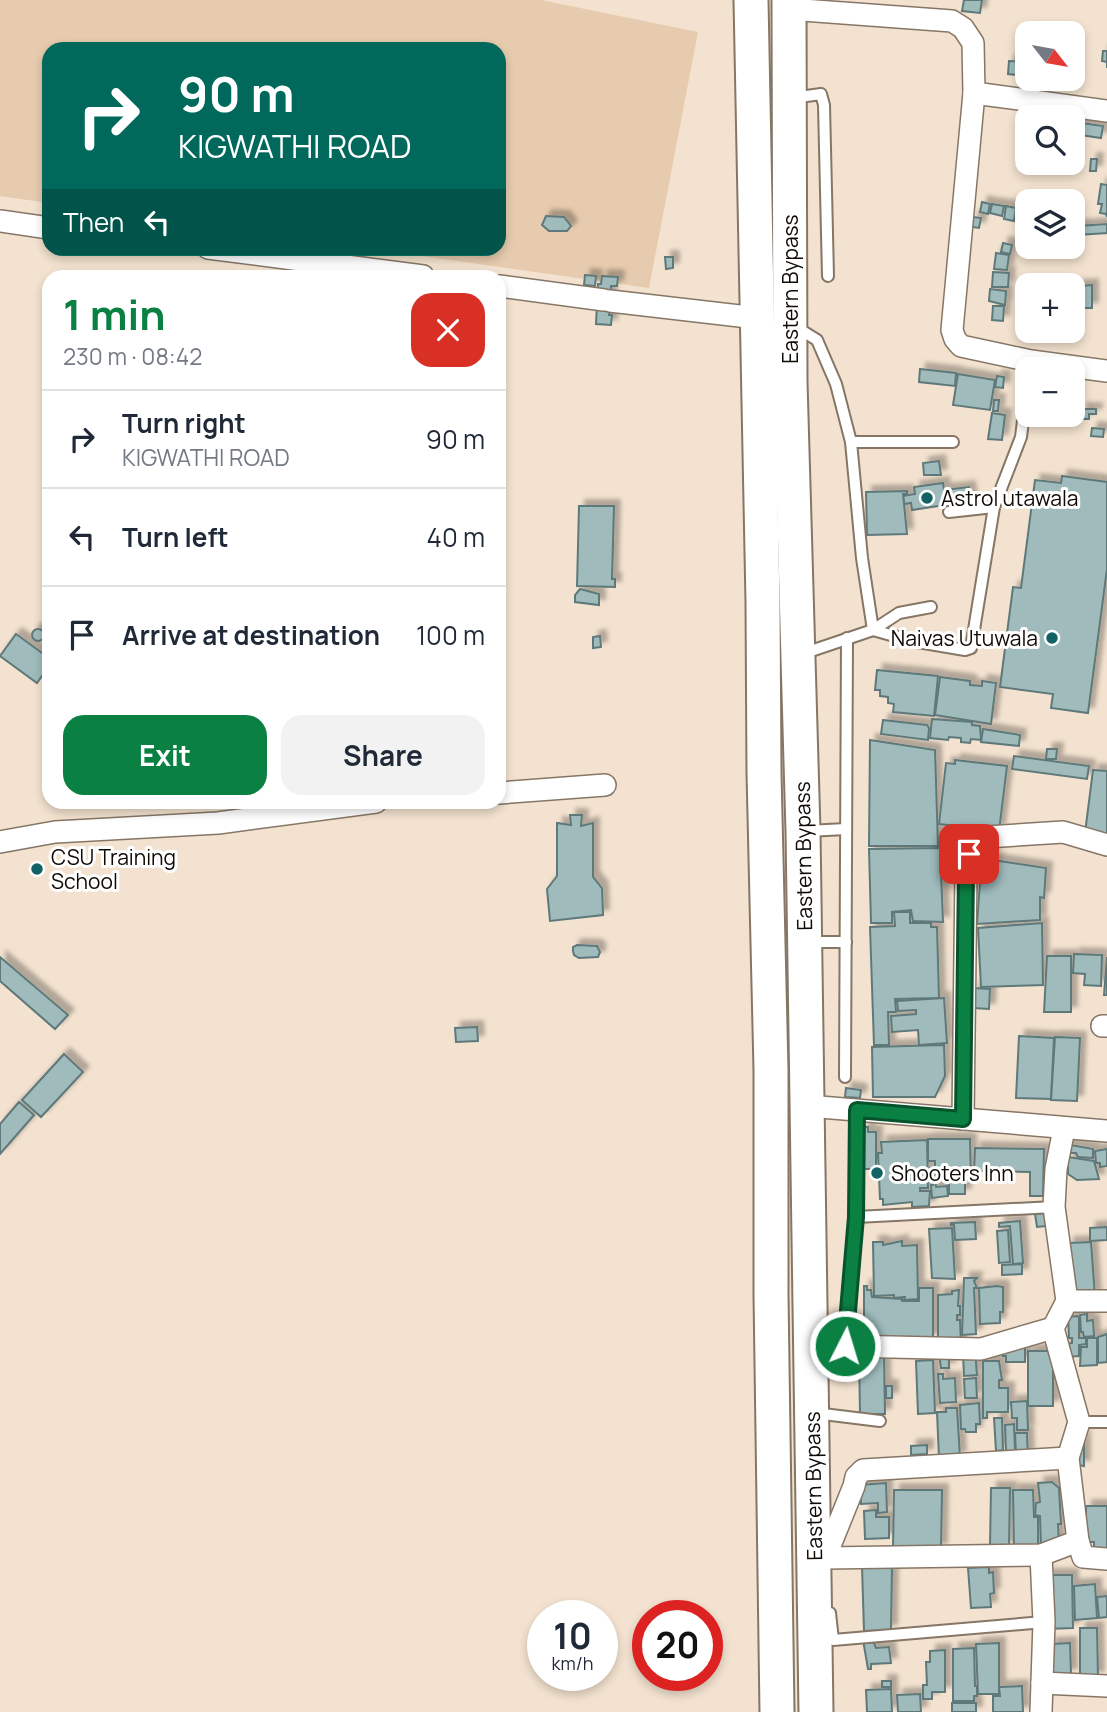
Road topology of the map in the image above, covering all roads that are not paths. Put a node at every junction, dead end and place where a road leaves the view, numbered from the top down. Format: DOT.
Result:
graph roads {
  1 [pos="751,0"];
  2 [pos="789,5"];
  3 [pos="833,6"];
  4 [pos="974,93"];
  5 [pos="790,99"];
  6 [pos="1107,111"];
  7 [pos="0,221"];
  8 [pos="42,227"];
  9 [pos="269,256"];
  10 [pos="377,270"];
  11 [pos="828,276"];
  12 [pos="506,287"];
  13 [pos="757,318"];
  14 [pos="791,323"];
  15 [pos="1015,361"];
  16 [pos="1085,369"];
  17 [pos="1107,371"];
  18 [pos="1022,427"];
  19 [pos="851,442"];
  20 [pos="953,442"];
  21 [pos="993,507"];
  22 [pos="949,512"];
  23 [pos="931,607"];
  24 [pos="873,630"];
  25 [pos="847,638"];
  26 [pos="799,656"];
  27 [pos="605,785"];
  28 [pos="506,792"];
  29 [pos="321,809"];
  30 [pos="846,829"];
  31 [pos="803,831"];
  32 [pos="0,842"];
  33 [pos="1107,845"];
  34 [pos="805,942"];
  35 [pos="846,942"];
  36 [pos="845,1077"];
  37 [pos="808,1106"];
  38 [pos="857,1110"];
  39 [pos="963,1119"];
  40 [pos="1064,1129"];
  41 [pos="1107,1131"];
  42 [pos="1054,1207"];
  43 [pos="856,1217"];
  44 [pos="1067,1301"];
  45 [pos="1107,1301"];
  46 [pos="1053,1328"];
  47 [pos="809,1333"];
  48 [pos="845,1346"];
  49 [pos="812,1413"];
  50 [pos="880,1421"];
  51 [pos="1079,1422"];
  52 [pos="1107,1422"];
  53 [pos="1068,1458"];
  54 [pos="1078,1541"];
  55 [pos="1041,1555"];
  56 [pos="821,1558"];
  57 [pos="1107,1559"];
  58 [pos="829,1599"];
  59 [pos="1044,1622"];
  60 [pos="1042,1683"];
  61 [pos="1107,1686"];
  62 [pos="777,1712"];
  63 [pos="816,1712"];
  64 [pos="1041,1712"];
  1 -- 13 [label="main road, Eastern Bypass"];
  2 -- 3 [label="street"];
  2 -- 5 [label="main road, Eastern Bypass"];
  3 -- 4 [label="street"];
  4 -- 6 [label="street"];
  4 -- 15 [label="street"];
  5 -- 11 [label="lane"];
  5 -- 14 [label="main road, Eastern Bypass"];
  7 -- 8 [label="street"];
  9 -- 10 [label="street"];
  12 -- 13 [label="street"];
  13 -- 62 [label="main road, Eastern Bypass"];
  14 -- 19 [label="lane"];
  14 -- 26 [label="main road, Eastern Bypass"];
  16 -- 17 [label="street"];
  18 -- 21 [label="lane"];
  19 -- 20 [label="lane"];
  19 -- 24 [label="lane"];
  21 -- 22 [label="lane"];
  21 -- 24 [label="lane"];
  23 -- 24 [label="lane"];
  24 -- 25 [label="lane"];
  25 -- 26 [label="lane"];
  25 -- 30 [label="lane"];
  26 -- 31 [label="main road, Eastern Bypass"];
  27 -- 28 [label="street"];
  29 -- 32 [label="street"];
  30 -- 31 [label="lane"];
  30 -- 35 [label="lane"];
  31 -- 34 [label="main road, Eastern Bypass"];
  33 -- 39 [label="street"];
  34 -- 35 [label="lane"];
  34 -- 37 [label="main road, Eastern Bypass"];
  35 -- 36 [label="lane"];
  37 -- 38 [label="street"];
  37 -- 47 [label="main road, Eastern Bypass"];
  38 -- 39 [label="street"];
  38 -- 43 [label="lane"];
  39 -- 40 [label="street"];
  40 -- 41 [label="street"];
  40 -- 42 [label="street"];
  42 -- 43 [label="lane"];
  42 -- 44 [label="street"];
  43 -- 48 [label="lane"];
  44 -- 45 [label="street"];
  44 -- 46 [label="street"];
  46 -- 48 [label="street"];
  46 -- 51 [label="street"];
  47 -- 48 [label="street"];
  47 -- 49 [label="main road, Eastern Bypass"];
  49 -- 50 [label="lane"];
  49 -- 56 [label="main road, Eastern Bypass"];
  51 -- 52 [label="lane"];
  51 -- 53 [label="street"];
  53 -- 54 [label="street"];
  53 -- 56 [label="street"];
  54 -- 55 [label="street"];
  54 -- 57 [label="street"];
  55 -- 56 [label="street"];
  55 -- 59 [label="street"];
  56 -- 63 [label="main road, Eastern Bypass"];
  58 -- 59 [label="lane"];
  59 -- 60 [label="street"];
  60 -- 61 [label="street"];
  60 -- 64 [label="street"];
}
